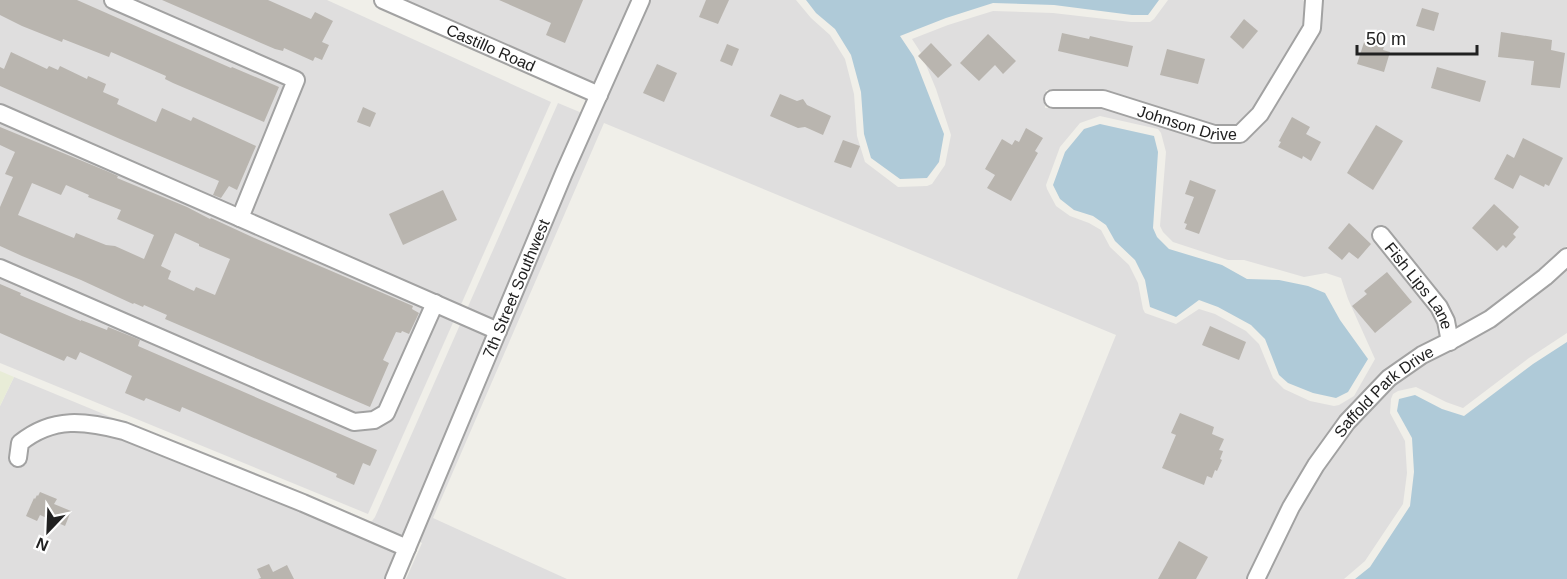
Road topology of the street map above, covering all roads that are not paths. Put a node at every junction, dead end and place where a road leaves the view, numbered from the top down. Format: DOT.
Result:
graph roads {
  1 [pos="113,0"];
  2 [pos="383,0"];
  3 [pos="641,0"];
  4 [pos="1314,0"];
  5 [pos="599,95"];
  6 [pos="1053,99"];
  7 [pos="0,113"];
  8 [pos="240,218"];
  9 [pos="1381,235"];
  10 [pos="1567,257"];
  11 [pos="0,268"];
  12 [pos="435,303"];
  13 [pos="498,331"];
  14 [pos="1450,342"];
  15 [pos="18,458"];
  16 [pos="407,548"];
  17 [pos="394,579"];
  18 [pos="1256,579"];
  1 -- 8 [label="street"];
  2 -- 5 [label="street, Castillo Road"];
  3 -- 5 [label="street, 7th Street Southwest"];
  4 -- 6 [label="street, Johnson Drive"];
  5 -- 13 [label="street, 7th Street Southwest"];
  7 -- 8 [label="street"];
  8 -- 12 [label="street"];
  9 -- 14 [label="street, Fish Lips Lane"];
  10 -- 14 [label="street, Saffold Park Drive"];
  11 -- 12 [label="street"];
  12 -- 13 [label="street"];
  13 -- 16 [label="street, 7th Street Southwest"];
  14 -- 18 [label="street, Saffold Park Drive"];
  15 -- 16 [label="street"];
  16 -- 17 [label="street, 7th Street Southwest"];
}
